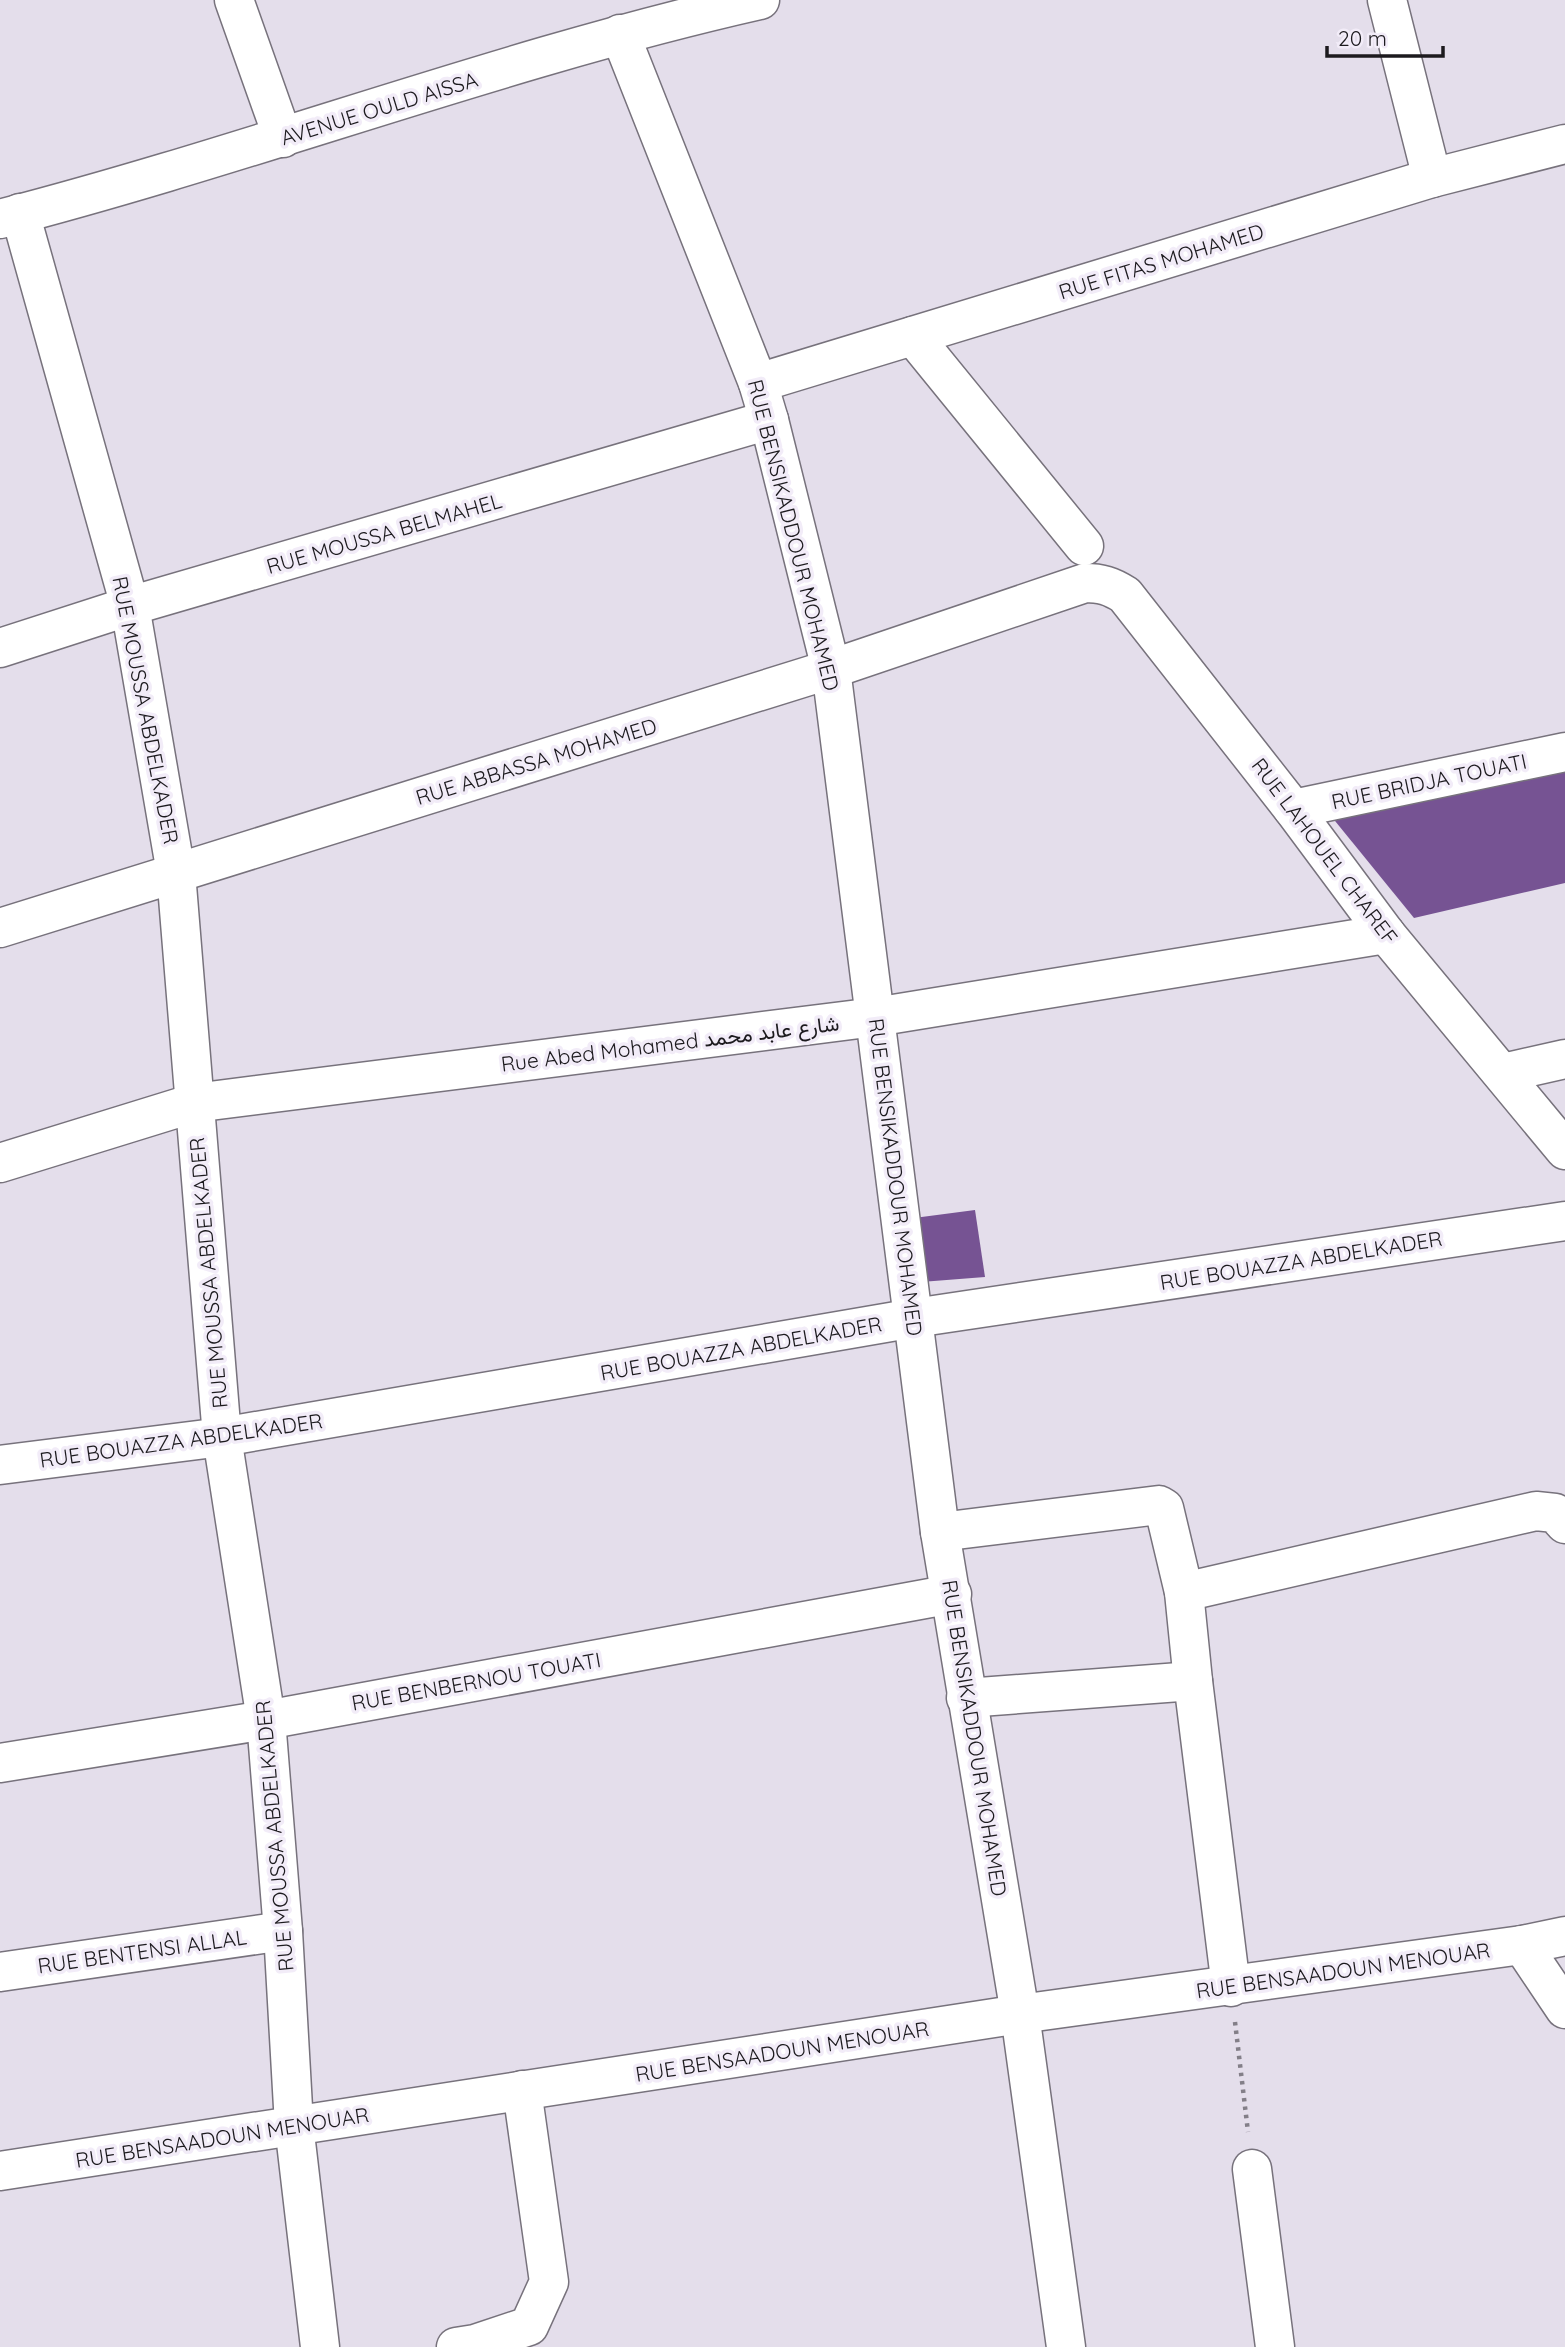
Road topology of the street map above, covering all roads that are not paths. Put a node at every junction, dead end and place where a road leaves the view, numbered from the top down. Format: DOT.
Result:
graph roads {
  1 [pos="234,0"];
  2 [pos="760,0"];
  3 [pos="1388,0"];
  4 [pos="719,4"];
  5 [pos="620,34"];
  6 [pos="283,138"];
  7 [pos="1565,144"];
  8 [pos="1432,178"];
  9 [pos="10,216"];
  10 [pos="913,336"];
  11 [pos="758,383"];
  12 [pos="769,420"];
  13 [pos="1084,546"];
  14 [pos="1070,588"];
  15 [pos="130,607"];
  16 [pos="0,648"];
  17 [pos="831,669"];
  18 [pos="1565,752"];
  19 [pos="1293,809"];
  20 [pos="176,873"];
  21 [pos="0,928"];
  22 [pos="1386,934"];
  23 [pos="875,1017"];
  24 [pos="1565,1059"];
  25 [pos="1503,1073"];
  26 [pos="194,1103"];
  27 [pos="1565,1150"];
  28 [pos="0,1163"];
  29 [pos="1565,1221"];
  30 [pos="914,1318"];
  31 [pos="222,1437"];
  32 [pos="0,1465"];
  33 [pos="1565,1524"];
  34 [pos="940,1532"];
  35 [pos="1184,1592"];
  36 [pos="952,1594"];
  37 [pos="1193,1681"];
  38 [pos="967,1698"];
  39 [pos="266,1720"];
  40 [pos="0,1763"];
  41 [pos="283,1931"];
  42 [pos="1565,1936"];
  43 [pos="1522,1945"];
  44 [pos="0,1972"];
  45 [pos="1231,1987"];
  46 [pos="1565,2009"];
  47 [pos="1020,2014"];
  48 [pos="522,2090"];
  49 [pos="294,2125"];
  50 [pos="1252,2169"];
  51 [pos="0,2171"];
  52 [pos="320,2347"];
  53 [pos="456,2347"];
  54 [pos="1066,2347"];
  55 [pos="1275,2347"];
  1 -- 6 [label="street"];
  2 -- 4 [label="street, AVENUE OULD AISSA"];
  3 -- 8 [label="street"];
  4 -- 5 [label="street, AVENUE OULD AISSA"];
  5 -- 6 [label="street, AVENUE OULD AISSA"];
  5 -- 11 [label="street, RUE BENSIKADDOUR MOHAMED"];
  6 -- 9 [label="street, AVENUE OULD AISSA"];
  7 -- 8 [label="street, RUE FITAS MOHAMED"];
  8 -- 10 [label="street, RUE FITAS MOHAMED"];
  9 -- 15 [label="street, RUE MOUSSA ABDELKADER"];
  10 -- 11 [label="street, RUE FITAS MOHAMED"];
  10 -- 13 [label="street"];
  11 -- 12 [label="street, RUE BENSIKADDOUR MOHAMED"];
  12 -- 15 [label="street, RUE MOUSSA BELMAHEL"];
  12 -- 17 [label="street, RUE BENSIKADDOUR MOHAMED"];
  14 -- 17 [label="street, RUE ABBASSA MOHAMED"];
  14 -- 19 [label="street, RUE LAHOUEL CHAREF"];
  15 -- 16 [label="street, RUE MOUSSA BELMAHEL"];
  15 -- 20 [label="street, RUE MOUSSA ABDELKADER"];
  17 -- 20 [label="street, RUE ABBASSA MOHAMED"];
  17 -- 23 [label="street, RUE BENSIKADDOUR MOHAMED"];
  18 -- 19 [label="street, RUE BRIDJA TOUATI"];
  19 -- 22 [label="street, RUE LAHOUEL CHAREF"];
  20 -- 21 [label="street, RUE ABBASSA MOHAMED"];
  20 -- 26 [label="street, RUE MOUSSA ABDELKADER"];
  22 -- 23 [label="street, Rue Abed Mohamed شارع عابد محمد"];
  22 -- 25 [label="street, RUE LAHOUEL CHAREF"];
  23 -- 26 [label="street, Rue Abed Mohamed شارع عابد محمد"];
  23 -- 30 [label="street, RUE BENSIKADDOUR MOHAMED"];
  24 -- 25 [label="street"];
  25 -- 27 [label="street, RUE LAHOUEL CHAREF"];
  26 -- 28 [label="street, Rue Abed Mohamed شارع عابد محمد"];
  26 -- 31 [label="street, RUE MOUSSA ABDELKADER"];
  29 -- 30 [label="street, RUE BOUAZZA ABDELKADER"];
  30 -- 31 [label="street, RUE BOUAZZA ABDELKADER"];
  30 -- 34 [label="street, RUE BENSIKADDOUR MOHAMED"];
  31 -- 32 [label="street, RUE BOUAZZA ABDELKADER"];
  31 -- 39 [label="street, RUE MOUSSA ABDELKADER"];
  33 -- 35 [label="street"];
  34 -- 35 [label="street"];
  34 -- 36 [label="street, RUE BENSIKADDOUR MOHAMED"];
  35 -- 37 [label="street"];
  36 -- 38 [label="street, RUE BENSIKADDOUR MOHAMED"];
  36 -- 39 [label="street, RUE BENBERNOU TOUATI"];
  37 -- 38 [label="street"];
  37 -- 45 [label="street"];
  38 -- 47 [label="street, RUE BENSIKADDOUR MOHAMED"];
  39 -- 40 [label="street, RUE BENBERNOU TOUATI"];
  39 -- 41 [label="street, RUE MOUSSA ABDELKADER"];
  41 -- 44 [label="street, RUE BENTENSI ALLAL"];
  41 -- 49 [label="street, RUE MOUSSA ABDELKADER"];
  42 -- 43 [label="street, RUE BENSAADOUN MENOUAR"];
  43 -- 45 [label="street, RUE BENSAADOUN MENOUAR"];
  43 -- 46 [label="street"];
  45 -- 47 [label="street, RUE BENSAADOUN MENOUAR"];
  47 -- 48 [label="street, RUE BENSAADOUN MENOUAR"];
  47 -- 54 [label="street, RUE BENSIKADDOUR MOHAMED"];
  48 -- 49 [label="street, RUE BENSAADOUN MENOUAR"];
  48 -- 53 [label="street"];
  49 -- 51 [label="street, RUE BENSAADOUN MENOUAR"];
  49 -- 52 [label="street, RUE MOUSSA ABDELKADER"];
  50 -- 55 [label="street"];
}
